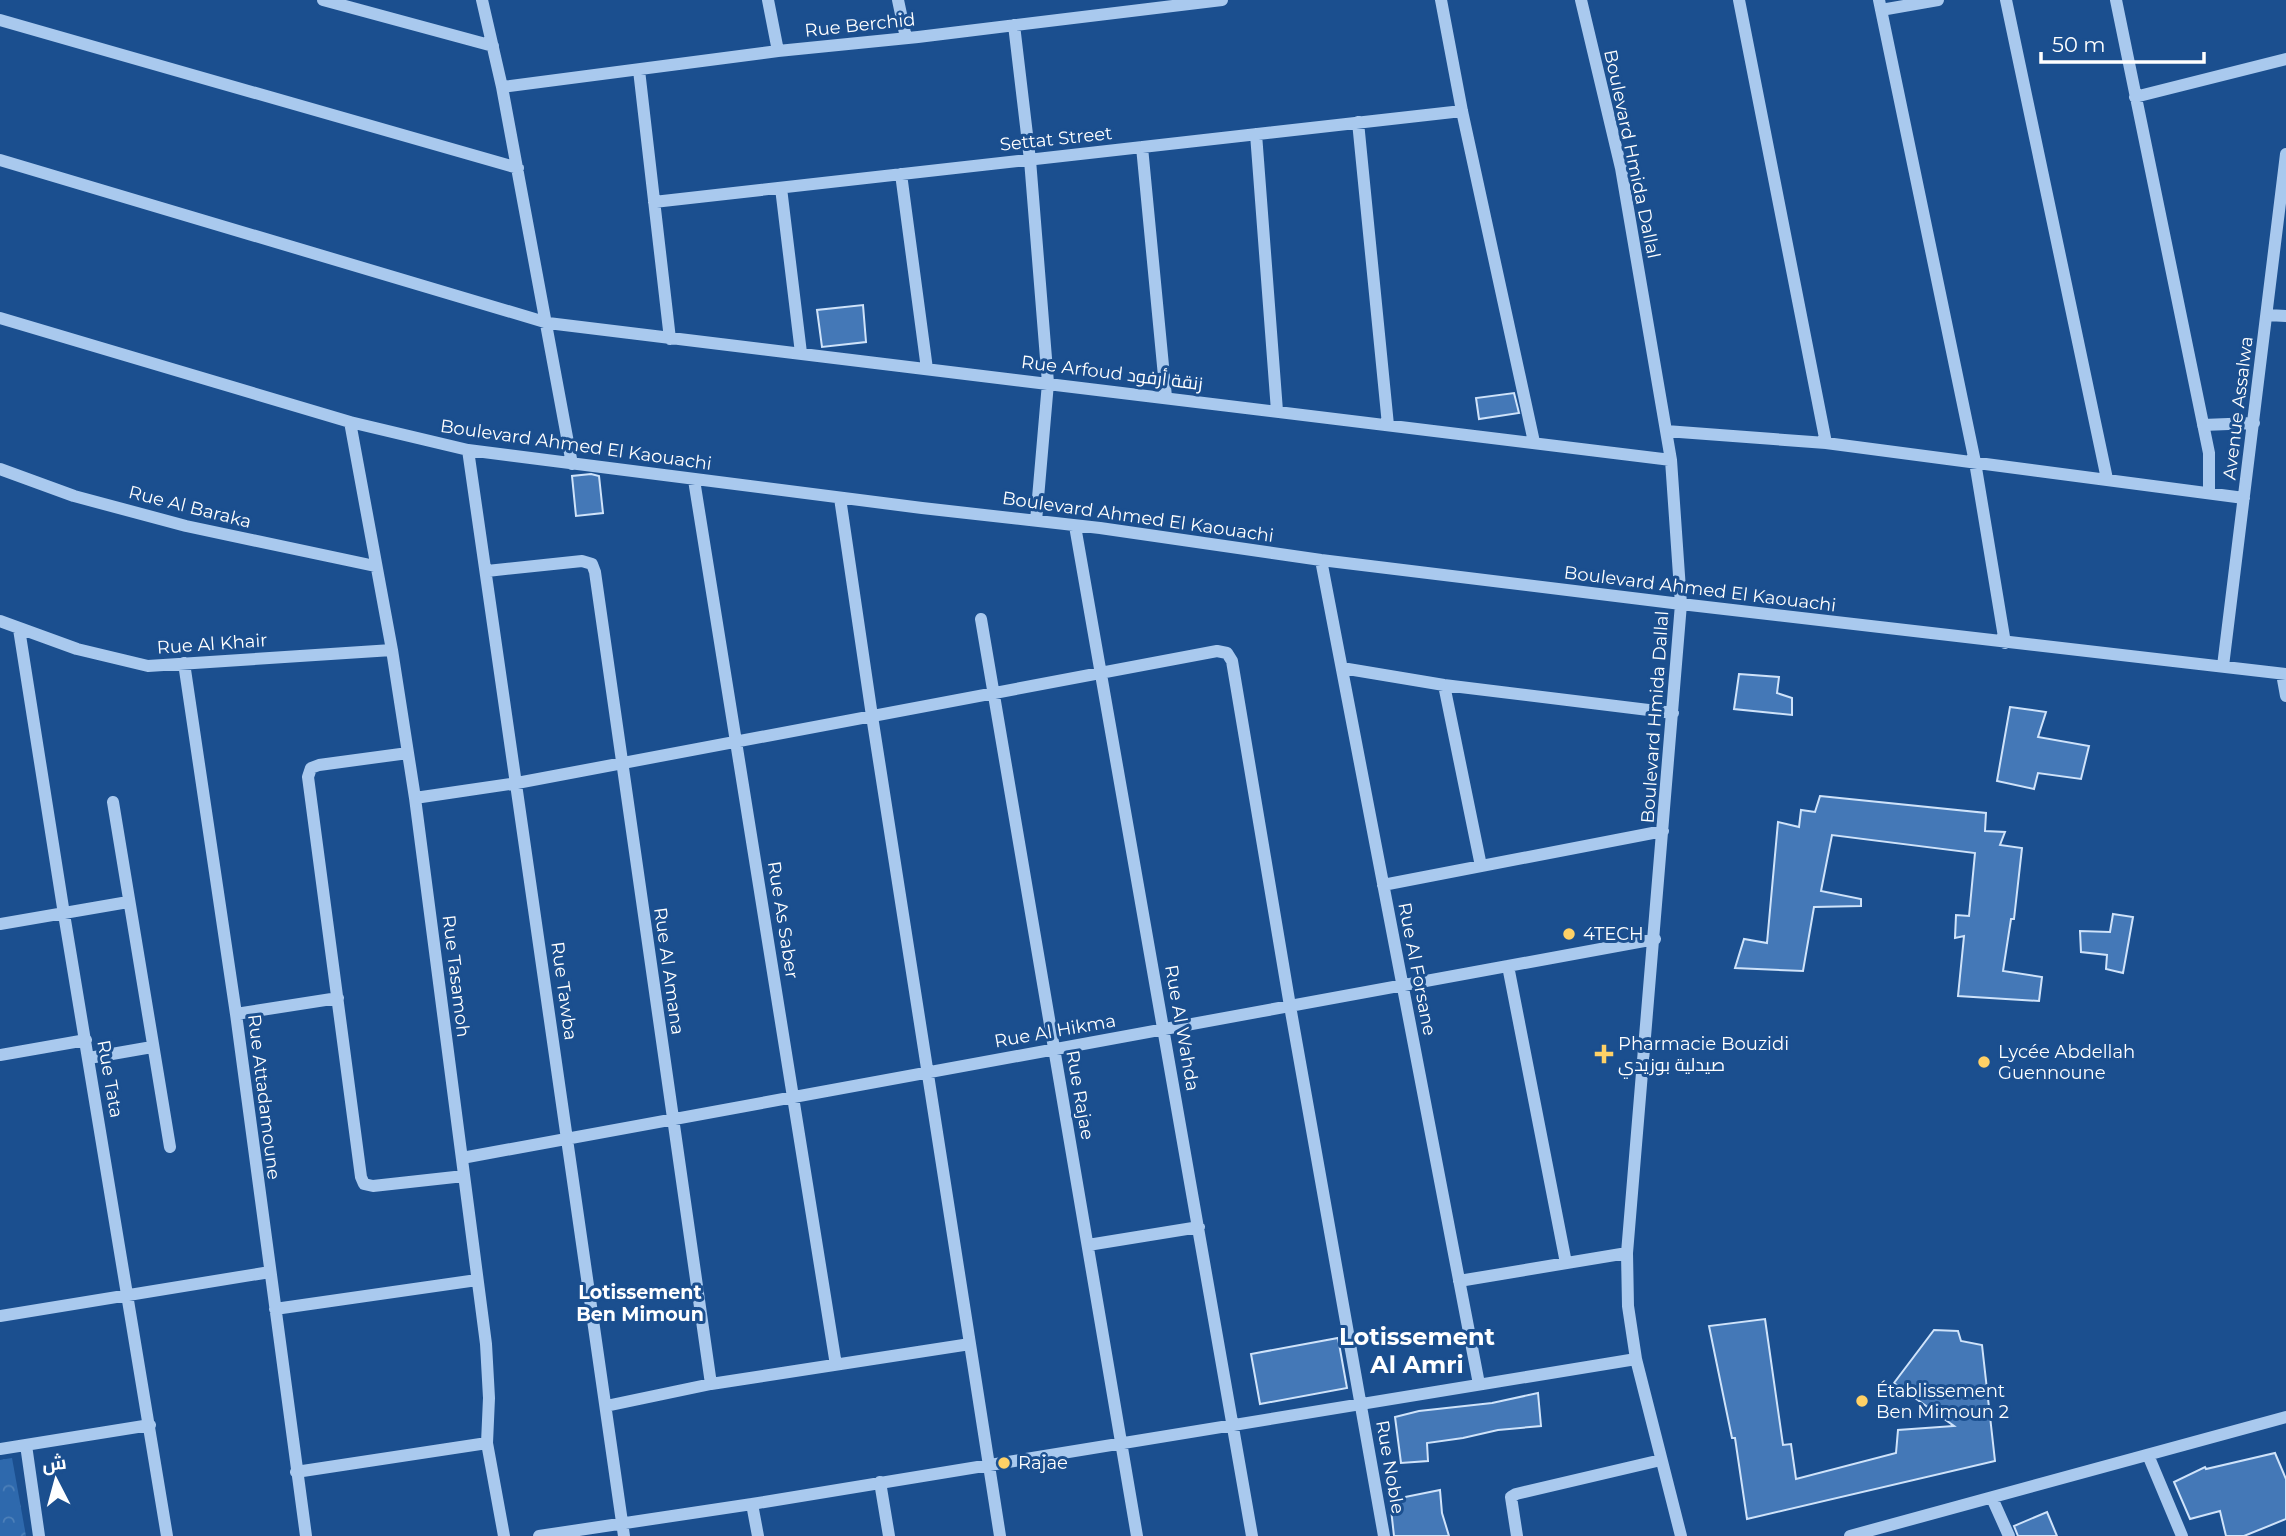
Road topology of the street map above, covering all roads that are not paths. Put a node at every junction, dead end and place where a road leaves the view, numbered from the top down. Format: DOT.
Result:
graph roads {
  1 [pos="323,0"];
  2 [pos="482,0"];
  3 [pos="768,0"];
  4 [pos="898,0"];
  5 [pos="1222,0"];
  6 [pos="1441,0"];
  7 [pos="1581,0"];
  8 [pos="1739,0"];
  9 [pos="1938,0"];
  10 [pos="2006,0"];
  11 [pos="2116,0"];
  12 [pos="1880,5"];
  13 [pos="0,20"];
  14 [pos="1014,25"];
  15 [pos="906,38"];
  16 [pos="493,46"];
  17 [pos="778,51"];
  18 [pos="2286,59"];
  19 [pos="639,70"];
  20 [pos="502,87"];
  21 [pos="2135,97"];
  22 [pos="1462,111"];
  23 [pos="1358,122"];
  24 [pos="1256,134"];
  25 [pos="1142,147"];
  26 [pos="2286,155"];
  27 [pos="0,160"];
  28 [pos="1030,160"];
  29 [pos="518,168"];
  30 [pos="901,174"];
  31 [pos="781,188"];
  32 [pos="654,202"];
  33 [pos="2267,315"];
  34 [pos="2286,316"];
  35 [pos="0,318"];
  36 [pos="548,323"];
  37 [pos="670,339"];
  38 [pos="801,353"];
  39 [pos="927,369"];
  40 [pos="1048,383"];
  41 [pos="1166,397"];
  42 [pos="1278,411"];
  43 [pos="350,422"];
  44 [pos="2254,423"];
  45 [pos="1388,425"];
  46 [pos="2203,425"];
  47 [pos="1666,430"];
  48 [pos="1535,442"];
  49 [pos="1826,443"];
  50 [pos="468,450"];
  51 [pos="1671,460"];
  52 [pos="1975,462"];
  53 [pos="572,464"];
  54 [pos="0,469"];
  55 [pos="2107,479"];
  56 [pos="694,480"];
  57 [pos="2209,493"];
  58 [pos="840,498"];
  59 [pos="2244,498"];
  60 [pos="1036,522"];
  61 [pos="1075,526"];
  62 [pos="1321,560"];
  63 [pos="375,566"];
  64 [pos="487,572"];
  65 [pos="1681,604"];
  66 [pos="981,619"];
  67 [pos="0,621"];
  68 [pos="19,629"];
  69 [pos="2005,643"];
  70 [pos="392,650"];
  71 [pos="184,663"];
  72 [pos="2223,666"];
  73 [pos="1342,668"];
  74 [pos="1102,673"];
  75 [pos="2284,674"];
  76 [pos="1444,685"];
  77 [pos="995,693"];
  78 [pos="2286,696"];
  79 [pos="1673,713"];
  80 [pos="872,716"];
  81 [pos="737,741"];
  82 [pos="408,753"];
  83 [pos="622,763"];
  84 [pos="517,783"];
  85 [pos="415,797"];
  86 [pos="113,802"];
  87 [pos="1663,831"];
  88 [pos="1481,866"];
  89 [pos="1383,885"];
  90 [pos="128,901"];
  91 [pos="64,914"];
  92 [pos="0,923"];
  93 [pos="1654,939"];
  94 [pos="1508,965"];
  95 [pos="1402,985"];
  96 [pos="338,998"];
  97 [pos="1290,1006"];
  98 [pos="236,1014"];
  99 [pos="1164,1028"];
  100 [pos="86,1040"];
  101 [pos="152,1047"];
  102 [pos="1055,1048"];
  103 [pos="0,1055"];
  104 [pos="89,1058"];
  105 [pos="929,1072"];
  106 [pos="793,1096"];
  107 [pos="673,1118"];
  108 [pos="567,1139"];
  109 [pos="170,1147"];
  110 [pos="462,1158"];
  111 [pos="464,1176"];
  112 [pos="1199,1227"];
  113 [pos="1088,1245"];
  114 [pos="1627,1253"];
  115 [pos="1566,1263"];
  116 [pos="270,1272"];
  117 [pos="477,1280"];
  118 [pos="1459,1281"];
  119 [pos="129,1296"];
  120 [pos="275,1309"];
  121 [pos="0,1316"];
  122 [pos="970,1345"];
  123 [pos="1636,1359"];
  124 [pos="836,1365"];
  125 [pos="711,1384"];
  126 [pos="1479,1384"];
  127 [pos="1362,1404"];
  128 [pos="606,1406"];
  129 [pos="2286,1417"];
  130 [pos="1233,1424"];
  131 [pos="150,1425"];
  132 [pos="488,1443"];
  133 [pos="1121,1444"];
  134 [pos="26,1445"];
  135 [pos="0,1449"];
  136 [pos="2148,1455"];
  137 [pos="1661,1460"];
  138 [pos="989,1464"];
  139 [pos="296,1472"];
  140 [pos="880,1482"];
  141 [pos="1992,1497"];
  142 [pos="752,1504"];
  143 [pos="623,1529"];
  144 [pos="38,1536"];
  145 [pos="167,1536"];
  146 [pos="306,1536"];
  147 [pos="504,1536"];
  148 [pos="538,1536"];
  149 [pos="758,1536"];
  150 [pos="889,1536"];
  151 [pos="1000,1536"];
  152 [pos="1137,1536"];
  153 [pos="1252,1536"];
  154 [pos="1384,1536"];
  155 [pos="1517,1536"];
  156 [pos="1681,1536"];
  157 [pos="1850,1536"];
  158 [pos="2008,1536"];
  159 [pos="2182,1536"];
  1 -- 16 [label="street"];
  2 -- 16 [label="street"];
  3 -- 17 [label="street"];
  4 -- 15 [label="street"];
  5 -- 14 [label="street, Rue Berchid"];
  6 -- 22 [label="street"];
  7 -- 47 [label="street, Boulevard Hmida Dallal"];
  8 -- 49 [label="street"];
  9 -- 12 [label="street"];
  10 -- 55 [label="street"];
  11 -- 21 [label="street"];
  12 -- 52 [label="street"];
  13 -- 29 [label="street"];
  14 -- 15 [label="street, Rue Berchid"];
  14 -- 28 [label="street"];
  15 -- 17 [label="street, Rue Berchid"];
  16 -- 20 [label="street"];
  17 -- 19 [label="street, Rue Berchid"];
  18 -- 21 [label="street"];
  19 -- 20 [label="street, Rue Berchid"];
  19 -- 32 [label="street"];
  20 -- 29 [label="street"];
  21 -- 46 [label="street"];
  22 -- 23 [label="street, Settat Street"];
  22 -- 48 [label="street"];
  23 -- 24 [label="street, Settat Street"];
  23 -- 45 [label="street"];
  24 -- 25 [label="street, Settat Street"];
  24 -- 42 [label="street"];
  25 -- 28 [label="street, Settat Street"];
  25 -- 41 [label="street"];
  26 -- 33 [label="street, Avenue Assalwa"];
  27 -- 36 [label="street, Rue Arfoud زنقة أرفود"];
  28 -- 30 [label="street, Settat Street"];
  28 -- 40 [label="street"];
  29 -- 36 [label="street"];
  30 -- 31 [label="street, Settat Street"];
  30 -- 39 [label="street"];
  31 -- 32 [label="street, Settat Street"];
  31 -- 38 [label="street"];
  32 -- 37 [label="street"];
  33 -- 34 [label="street"];
  33 -- 44 [label="street, Avenue Assalwa"];
  35 -- 43 [label="street, Boulevard Ahmed El Kaouachi"];
  36 -- 37 [label="street, Rue Arfoud زنقة أرفود"];
  36 -- 53 [label="street"];
  37 -- 38 [label="street, Rue Arfoud زنقة أرفود"];
  38 -- 39 [label="street, Rue Arfoud زنقة أرفود"];
  39 -- 40 [label="street, Rue Arfoud زنقة أرفود"];
  40 -- 41 [label="street, Rue Arfoud زنقة أرفود"];
  40 -- 60 [label="street"];
  41 -- 42 [label="street, Rue Arfoud زنقة أرفود"];
  42 -- 45 [label="street, Rue Arfoud زنقة أرفود"];
  43 -- 50 [label="street, Boulevard Ahmed El Kaouachi"];
  43 -- 63 [label="street, Rue Tasamoh"];
  44 -- 46 [label="street"];
  44 -- 59 [label="street, Avenue Assalwa"];
  45 -- 48 [label="street, Rue Arfoud زنقة أرفود"];
  46 -- 57 [label="street"];
  47 -- 49 [label="street"];
  47 -- 51 [label="street, Boulevard Hmida Dallal"];
  48 -- 51 [label="street, Rue Arfoud زنقة أرفود"];
  49 -- 52 [label="street"];
  50 -- 53 [label="street, Boulevard Ahmed El Kaouachi"];
  50 -- 64 [label="street, Rue Tawba"];
  51 -- 65 [label="street, Boulevard Hmida Dallal"];
  52 -- 55 [label="street"];
  52 -- 69 [label="street"];
  53 -- 56 [label="street, Boulevard Ahmed El Kaouachi"];
  54 -- 63 [label="street, Rue Al Baraka"];
  55 -- 57 [label="street"];
  56 -- 58 [label="street, Boulevard Ahmed El Kaouachi"];
  56 -- 81 [label="street, Rue As Saber"];
  57 -- 59 [label="street"];
  58 -- 60 [label="street, Boulevard Ahmed El Kaouachi"];
  58 -- 80 [label="street"];
  59 -- 72 [label="street, Avenue Assalwa"];
  60 -- 61 [label="street, Boulevard Ahmed El Kaouachi"];
  61 -- 62 [label="street, Boulevard Ahmed El Kaouachi"];
  61 -- 74 [label="street, Rue Al Wahda"];
  62 -- 65 [label="street, Boulevard Ahmed El Kaouachi"];
  62 -- 73 [label="street, Rue Al Forsane"];
  63 -- 70 [label="street, Rue Tasamoh"];
  64 -- 83 [label="street, Rue Al Amana"];
  64 -- 84 [label="street, Rue Tawba"];
  65 -- 69 [label="street, Boulevard Ahmed El Kaouachi"];
  65 -- 79 [label="street, Boulevard Hmida Dallal"];
  66 -- 77 [label="street, Rue Rajae"];
  67 -- 68 [label="street, Rue Al Khair"];
  68 -- 71 [label="street, Rue Al Khair"];
  68 -- 91 [label="street, Rue Tata"];
  69 -- 72 [label="street, Boulevard Ahmed El Kaouachi"];
  70 -- 71 [label="street, Rue Al Khair"];
  70 -- 82 [label="street, Rue Tasamoh"];
  71 -- 98 [label="street, Rue Attadamoune"];
  72 -- 75 [label="street, Boulevard Ahmed El Kaouachi"];
  73 -- 76 [label="street"];
  73 -- 89 [label="street, Rue Al Forsane"];
  74 -- 77 [label="street, Rue Noble"];
  74 -- 97 [label="street, Rue Noble"];
  74 -- 99 [label="street, Rue Al Wahda"];
  75 -- 78 [label="street"];
  76 -- 79 [label="street"];
  76 -- 88 [label="street"];
  77 -- 80 [label="street, Rue Noble"];
  77 -- 102 [label="street, Rue Rajae"];
  79 -- 87 [label="street, Boulevard Hmida Dallal"];
  80 -- 81 [label="street, Rue Noble"];
  80 -- 105 [label="street"];
  81 -- 83 [label="street, Rue Noble"];
  81 -- 106 [label="street, Rue As Saber"];
  82 -- 85 [label="street, Rue Tasamoh"];
  82 -- 96 [label="street"];
  83 -- 84 [label="street, Rue Noble"];
  83 -- 107 [label="street, Rue Al Amana"];
  84 -- 85 [label="street, Rue Noble"];
  84 -- 108 [label="street, Rue Tawba"];
  85 -- 110 [label="street, Rue Tasamoh"];
  86 -- 90 [label="street"];
  87 -- 88 [label="street"];
  87 -- 93 [label="street, Boulevard Hmida Dallal"];
  88 -- 89 [label="street"];
  89 -- 95 [label="street, Rue Al Forsane"];
  90 -- 91 [label="street"];
  90 -- 101 [label="street"];
  91 -- 92 [label="street"];
  91 -- 100 [label="street, Rue Tata"];
  93 -- 94 [label="street, Rue Al Hikma"];
  93 -- 114 [label="street, Boulevard Hmida Dallal"];
  94 -- 95 [label="street, Rue Al Hikma"];
  94 -- 115 [label="street"];
  95 -- 97 [label="street, Rue Al Hikma"];
  95 -- 118 [label="street, Rue Al Forsane"];
  96 -- 98 [label="street"];
  96 -- 111 [label="street"];
  97 -- 99 [label="street, Rue Al Hikma"];
  97 -- 127 [label="street, Rue Noble"];
  98 -- 116 [label="street, Rue Attadamoune"];
  99 -- 102 [label="street, Rue Al Hikma"];
  99 -- 112 [label="street, Rue Al Wahda"];
  100 -- 103 [label="street"];
  100 -- 104 [label="street, Rue Tata"];
  101 -- 104 [label="street"];
  101 -- 109 [label="street"];
  102 -- 105 [label="street, Rue Al Hikma"];
  102 -- 113 [label="street, Rue Rajae"];
  104 -- 119 [label="street, Rue Tata"];
  105 -- 106 [label="street, Rue Al Hikma"];
  105 -- 122 [label="street"];
  106 -- 107 [label="street, Rue Al Hikma"];
  106 -- 124 [label="street, Rue As Saber"];
  107 -- 108 [label="street, Rue Al Hikma"];
  107 -- 125 [label="street, Rue Al Amana"];
  108 -- 110 [label="street, Rue Al Hikma"];
  108 -- 128 [label="street, Rue Tawba"];
  110 -- 111 [label="street, Rue Tasamoh"];
  111 -- 117 [label="street, Rue Tasamoh"];
  112 -- 113 [label="street"];
  112 -- 130 [label="street, Rue Al Wahda"];
  113 -- 133 [label="street, Rue Rajae"];
  114 -- 115 [label="street"];
  114 -- 123 [label="street, Boulevard Hmida Dallal"];
  115 -- 118 [label="street"];
  116 -- 119 [label="street"];
  116 -- 120 [label="street, Rue Attadamoune"];
  117 -- 120 [label="street"];
  117 -- 132 [label="street, Rue Tasamoh"];
  118 -- 126 [label="street, Rue Al Forsane"];
  119 -- 121 [label="street"];
  119 -- 131 [label="street, Rue Tata"];
  120 -- 139 [label="street, Rue Attadamoune"];
  122 -- 124 [label="street"];
  122 -- 138 [label="street"];
  123 -- 126 [label="street"];
  123 -- 137 [label="street, Boulevard Hmida Dallal"];
  124 -- 125 [label="street"];
  125 -- 128 [label="street"];
  126 -- 127 [label="street"];
  127 -- 130 [label="street"];
  127 -- 154 [label="street, Rue Noble"];
  128 -- 143 [label="street, Rue Tawba"];
  129 -- 136 [label="street"];
  130 -- 133 [label="street"];
  130 -- 153 [label="street, Rue Al Wahda"];
  131 -- 134 [label="street"];
  131 -- 145 [label="street, Rue Tata"];
  132 -- 139 [label="street"];
  132 -- 147 [label="street, Rue Tasamoh"];
  133 -- 138 [label="street"];
  133 -- 152 [label="street, Rue Rajae"];
  134 -- 135 [label="street"];
  134 -- 144 [label="street"];
  136 -- 141 [label="street"];
  136 -- 159 [label="street"];
  137 -- 155 [label="street"];
  137 -- 156 [label="street, Boulevard Hmida Dallal"];
  138 -- 140 [label="street"];
  138 -- 151 [label="street"];
  139 -- 146 [label="street, Rue Attadamoune"];
  140 -- 142 [label="street"];
  140 -- 150 [label="street"];
  141 -- 157 [label="street"];
  141 -- 158 [label="street"];
  142 -- 143 [label="street"];
  142 -- 149 [label="street"];
  143 -- 148 [label="street"];
}
